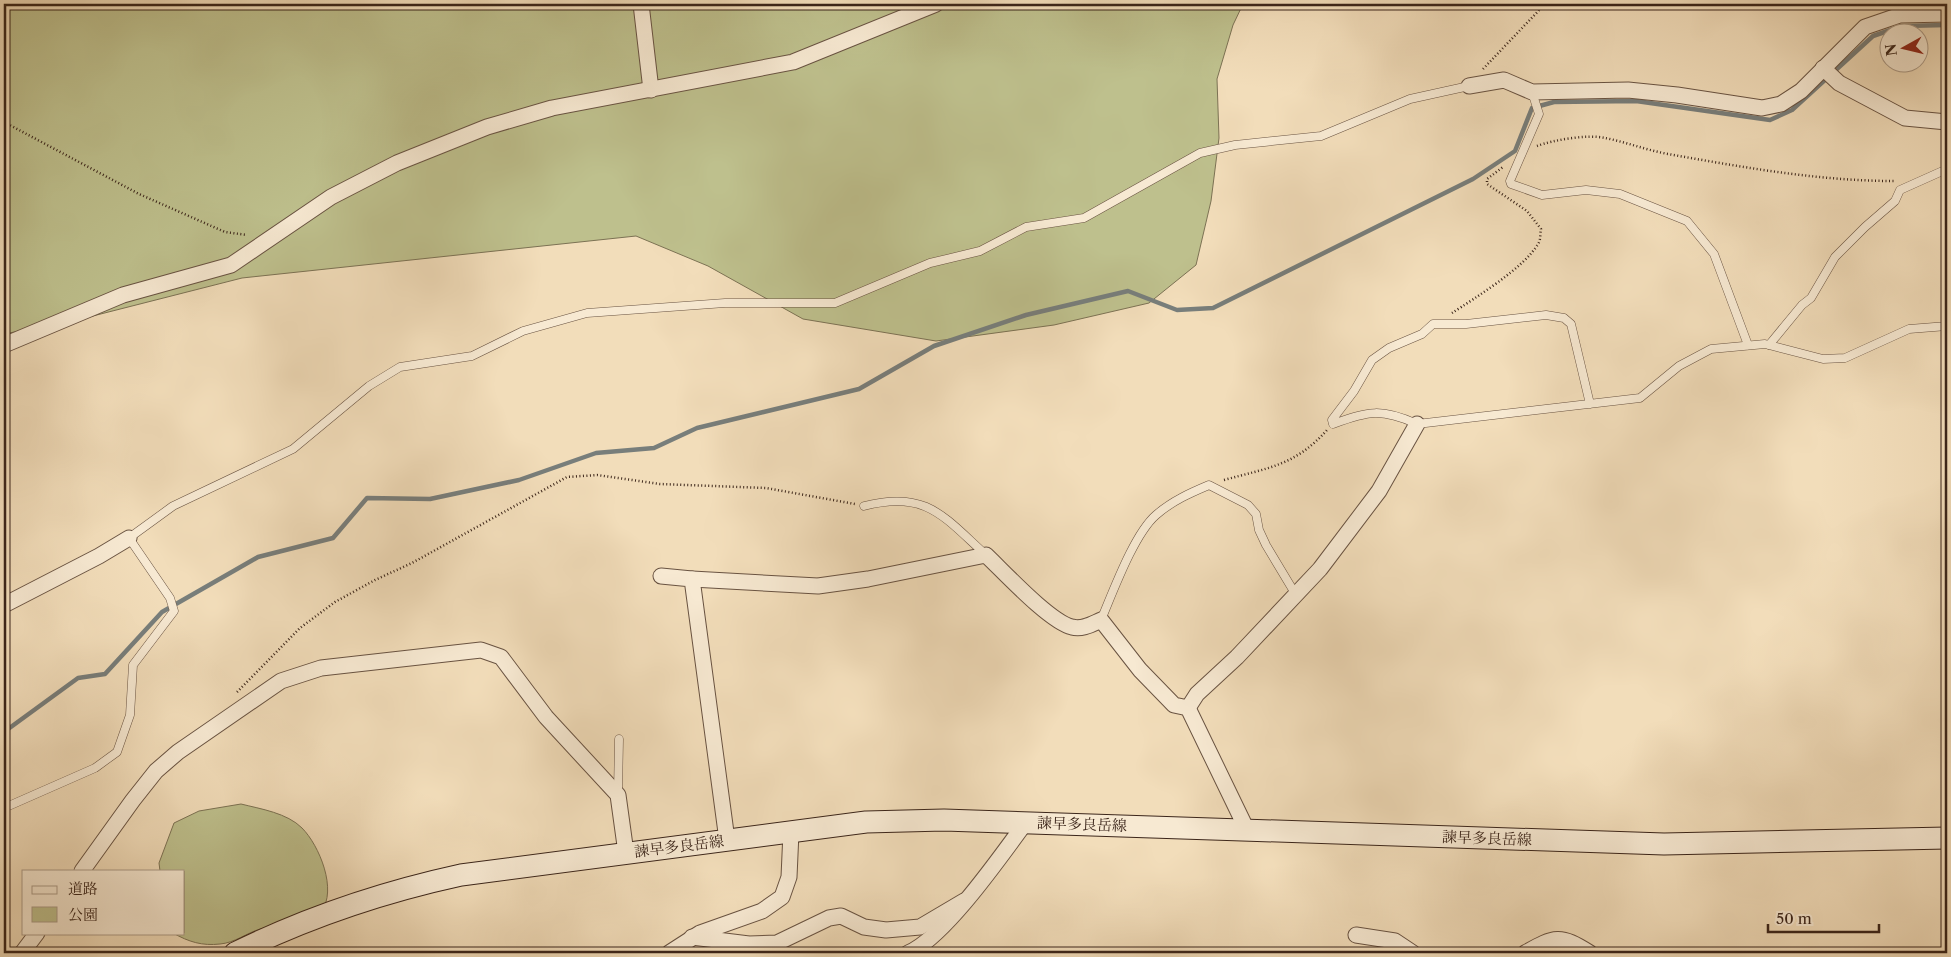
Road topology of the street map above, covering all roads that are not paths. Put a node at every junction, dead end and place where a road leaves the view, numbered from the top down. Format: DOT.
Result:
graph roads {
  1 [pos="641,4"];
  2 [pos="936,4"];
  3 [pos="1947,14"];
  4 [pos="1823,68"];
  5 [pos="1469,86"];
  6 [pos="651,90"];
  7 [pos="1533,94"];
  8 [pos="1947,122"];
  9 [pos="1947,169"];
  10 [pos="1947,326"];
  11 [pos="4,345"];
  12 [pos="1769,345"];
  13 [pos="1748,346"];
  14 [pos="1590,404"];
  15 [pos="1418,424"];
  16 [pos="864,506"];
  17 [pos="128,538"];
  18 [pos="986,555"];
  19 [pos="661,576"];
  20 [pos="692,579"];
  21 [pos="1296,595"];
  22 [pos="4,605"];
  23 [pos="1101,620"];
  24 [pos="1188,708"];
  25 [pos="619,739"];
  26 [pos="618,795"];
  27 [pos="4,808"];
  28 [pos="1026,822"];
  29 [pos="1247,830"];
  30 [pos="791,832"];
  31 [pos="1947,838"];
  32 [pos="727,840"];
  33 [pos="626,852"];
  34 [pos="83,870"];
  35 [pos="964,901"];
  36 [pos="36,934"];
  37 [pos="1356,935"];
  38 [pos="692,937"];
  39 [pos="22,953"];
  40 [pos="235,953"];
  41 [pos="669,953"];
  42 [pos="908,953"];
  43 [pos="1412,953"];
  44 [pos="1525,953"];
  45 [pos="1590,953"];
  1 -- 6 [label="street"];
  2 -- 6 [label="street"];
  3 -- 4 [label="street"];
  4 -- 7 [label="street"];
  4 -- 8 [label="street"];
  5 -- 7 [label="street"];
  5 -- 17 [label="lane"];
  6 -- 11 [label="street"];
  7 -- 13 [label="lane"];
  9 -- 12 [label="lane"];
  10 -- 12 [label="lane"];
  12 -- 13 [label="lane"];
  13 -- 14 [label="lane"];
  14 -- 15 [label="lane"];
  14 -- 15 [label="lane"];
  15 -- 21 [label="street"];
  16 -- 18 [label="lane"];
  17 -- 22 [label="street"];
  17 -- 27 [label="lane"];
  18 -- 20 [label="street"];
  18 -- 23 [label="street"];
  19 -- 20 [label="street"];
  20 -- 32 [label="street"];
  21 -- 23 [label="lane"];
  21 -- 24 [label="street"];
  23 -- 24 [label="street"];
  24 -- 29 [label="street"];
  25 -- 26 [label="lane"];
  26 -- 33 [label="street"];
  26 -- 34 [label="street"];
  28 -- 29 [label="main road, 諫早多良岳線"];
  28 -- 30 [label="main road, 諫早多良岳線"];
  28 -- 35 [label="street"];
  29 -- 31 [label="main road, 諫早多良岳線"];
  30 -- 32 [label="main road, 諫早多良岳線"];
  30 -- 38 [label="street"];
  32 -- 33 [label="main road, 諫早多良岳線"];
  33 -- 40 [label="main road, 諫早多良岳線"];
  35 -- 38 [label="street"];
  35 -- 42 [label="street"];
  36 -- 39 [label="street"];
  37 -- 43 [label="street"];
  38 -- 41 [label="street"];
  44 -- 45 [label="street"];
}
